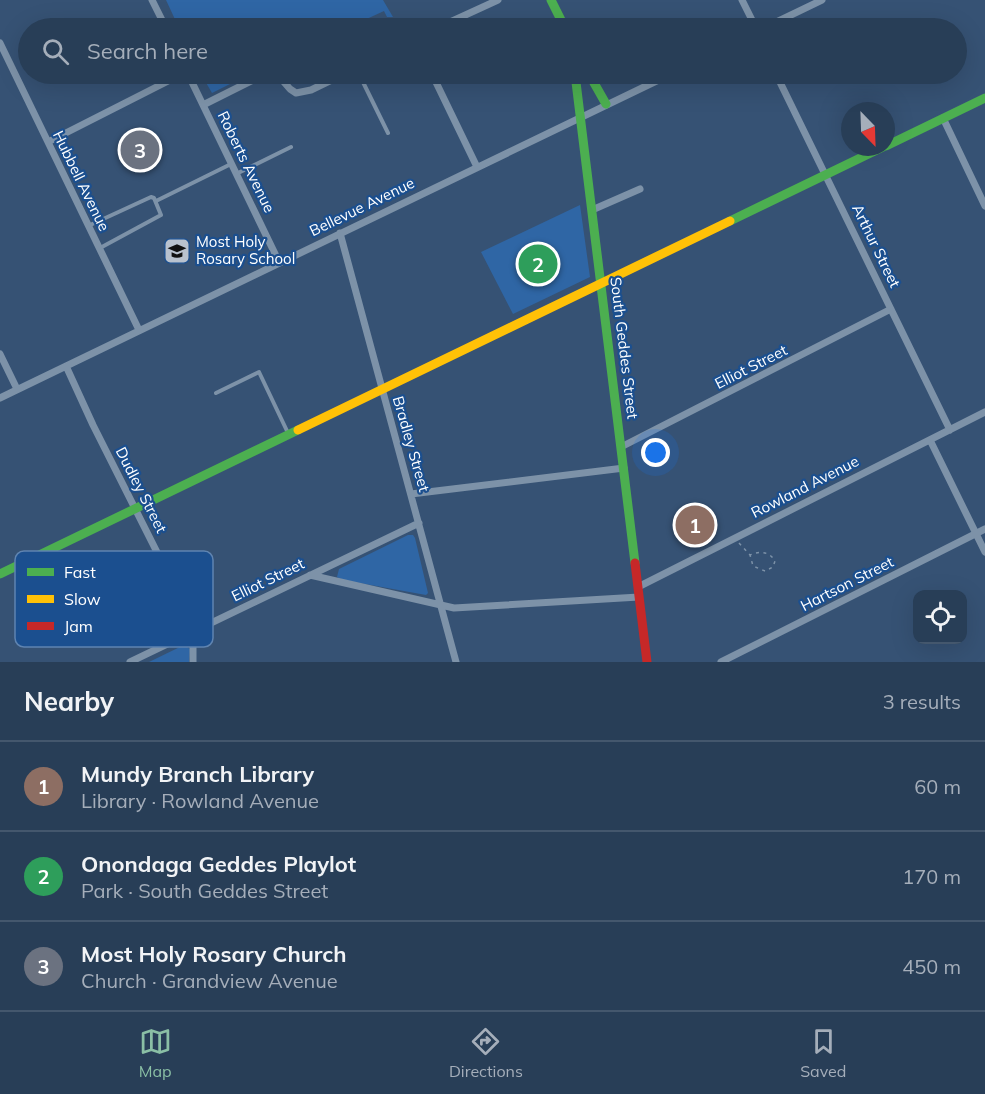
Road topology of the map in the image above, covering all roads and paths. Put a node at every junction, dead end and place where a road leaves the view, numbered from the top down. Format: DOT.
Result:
graph roads {
  1 [pos="152,0"];
  2 [pos="498,0"];
  3 [pos="551,0"];
  4 [pos="742,0"];
  5 [pos="822,0"];
  6 [pos="161,18"];
  7 [pos="459,18"];
  8 [pos="560,18"];
  9 [pos="751,18"];
  10 [pos="785,18"];
  11 [pos="0,43"];
  12 [pos="18,80"];
  13 [pos="20,84"];
  14 [pos="162,84"];
  15 [pos="193,84"];
  16 [pos="244,84"];
  17 [pos="286,84"];
  18 [pos="323,84"];
  19 [pos="364,84"];
  20 [pos="437,84"];
  21 [pos="577,84"];
  22 [pos="595,84"];
  23 [pos="649,84"];
  24 [pos="781,84"];
  25 [pos="985,98"];
  26 [pos="606,104"];
  27 [pos="203,105"];
  28 [pos="581,116"];
  29 [pos="943,118"];
  30 [pos="388,133"];
  31 [pos="895,141"];
  32 [pos="48,142"];
  33 [pos="291,147"];
  34 [pos="864,156"];
  35 [pos="232,164"];
  36 [pos="477,167"];
  37 [pos="236,174"];
  38 [pos="826,174"];
  39 [pos="640,189"];
  40 [pos="156,201"];
  41 [pos="985,206"];
  42 [pos="592,210"];
  43 [pos="88,226"];
  44 [pos="340,233"];
  45 [pos="99,248"];
  46 [pos="279,262"];
  47 [pos="601,284"];
  48 [pos="891,309"];
  49 [pos="139,330"];
  50 [pos="0,354"];
  51 [pos="66,366"];
  52 [pos="3,367"];
  53 [pos="17,389"];
  54 [pos="382,389"];
  55 [pos="216,393"];
  56 [pos="0,398"];
  57 [pos="985,412"];
  58 [pos="950,430"];
  59 [pos="288,435"];
  60 [pos="930,440"];
  61 [pos="621,447"];
  62 [pos="624,468"];
  63 [pos="411,494"];
  64 [pos="135,509"];
  65 [pos="418,523"];
  66 [pos="985,530"];
  67 [pos="976,534"];
  68 [pos="735,538"];
  69 [pos="48,551"];
  70 [pos="156,551"];
  71 [pos="985,552"];
  72 [pos="750,555"];
  73 [pos="15,567"];
  74 [pos="0,574"];
  75 [pos="310,575"];
  76 [pos="639,592"];
  77 [pos="440,605"];
  78 [pos="213,622"];
  79 [pos="162,647"];
  80 [pos="130,662"];
  81 [pos="456,662"];
  82 [pos="647,662"];
  83 [pos="721,662"];
  1 -- 6 [label="street"];
  2 -- 7 [label="street"];
  3 -- 8 [label="main road"];
  4 -- 9 [label="street"];
  5 -- 10 [label="street"];
  11 -- 12 [label="street, Hubbell Avenue"];
  13 -- 32 [label="street, Hubbell Avenue"];
  14 -- 32 [label="street"];
  15 -- 27 [label="street, Roberts Avenue"];
  16 -- 27 [label="street"];
  17 -- 18 [label="street"];
  19 -- 30 [label="lane"];
  20 -- 36 [label="street"];
  21 -- 28 [label="main road, South Geddes Street"];
  22 -- 26 [label="main road"];
  23 -- 26 [label="street, Bellevue Avenue"];
  24 -- 38 [label="street, Arthur Street"];
  25 -- 29 [label="main road"];
  26 -- 28 [label="street, Bellevue Avenue"];
  27 -- 35 [label="street, Roberts Avenue"];
  28 -- 36 [label="street, Bellevue Avenue"];
  28 -- 42 [label="main road, South Geddes Street"];
  29 -- 31 [label="main road"];
  29 -- 41 [label="street"];
  32 -- 43 [label="street, Hubbell Avenue"];
  33 -- 37 [label="lane"];
  34 -- 38 [label="main road"];
  35 -- 37 [label="street, Roberts Avenue"];
  35 -- 40 [label="lane"];
  36 -- 44 [label="street, Bellevue Avenue"];
  37 -- 46 [label="street, Roberts Avenue"];
  38 -- 47 [label="main road"];
  38 -- 48 [label="street, Arthur Street"];
  39 -- 42 [label="street"];
  40 -- 43 [label="lane"];
  40 -- 45 [label="lane"];
  42 -- 47 [label="main road, South Geddes Street"];
  43 -- 45 [label="street, Hubbell Avenue"];
  44 -- 46 [label="street, Bellevue Avenue"];
  44 -- 54 [label="street, Bradley Street"];
  45 -- 49 [label="street, Hubbell Avenue"];
  46 -- 49 [label="street, Bellevue Avenue"];
  47 -- 54 [label="main road"];
  47 -- 61 [label="main road, South Geddes Street"];
  48 -- 58 [label="street, Arthur Street"];
  48 -- 61 [label="street, Elliot Street"];
  49 -- 51 [label="street, Bellevue Avenue"];
  50 -- 52 [label="street"];
  51 -- 53 [label="street, Bellevue Avenue"];
  51 -- 64 [label="street, Dudley Street"];
  52 -- 53 [label="street"];
  53 -- 56 [label="street, Bellevue Avenue"];
  54 -- 59 [label="main road"];
  54 -- 63 [label="street, Bradley Street"];
  55 -- 59 [label="lane"];
  57 -- 58 [label="street, Rowland Avenue"];
  58 -- 60 [label="street, Rowland Avenue"];
  59 -- 64 [label="main road"];
  60 -- 67 [label="street"];
  60 -- 68 [label="street, Rowland Avenue"];
  61 -- 62 [label="main road, South Geddes Street"];
  62 -- 63 [label="street"];
  62 -- 76 [label="main road, South Geddes Street"];
  63 -- 65 [label="street, Bradley Street"];
  64 -- 69 [label="main road"];
  64 -- 70 [label="street, Dudley Street"];
  65 -- 75 [label="street, Elliot Street"];
  65 -- 77 [label="street, Bradley Street"];
  66 -- 67 [label="street, Hartson Street"];
  67 -- 71 [label="street"];
  67 -- 83 [label="street, Hartson Street"];
  68 -- 72 [label="path"];
  68 -- 76 [label="street, Rowland Avenue"];
  72 -- 72 [label="path"];
  73 -- 74 [label="main road"];
  75 -- 77 [label="street, Rowland Avenue"];
  75 -- 78 [label="street, Elliot Street"];
  76 -- 77 [label="street, Rowland Avenue"];
  76 -- 82 [label="main road, South Geddes Street"];
  77 -- 81 [label="street, Bradley Street"];
  79 -- 80 [label="street, Elliot Street"];
}
